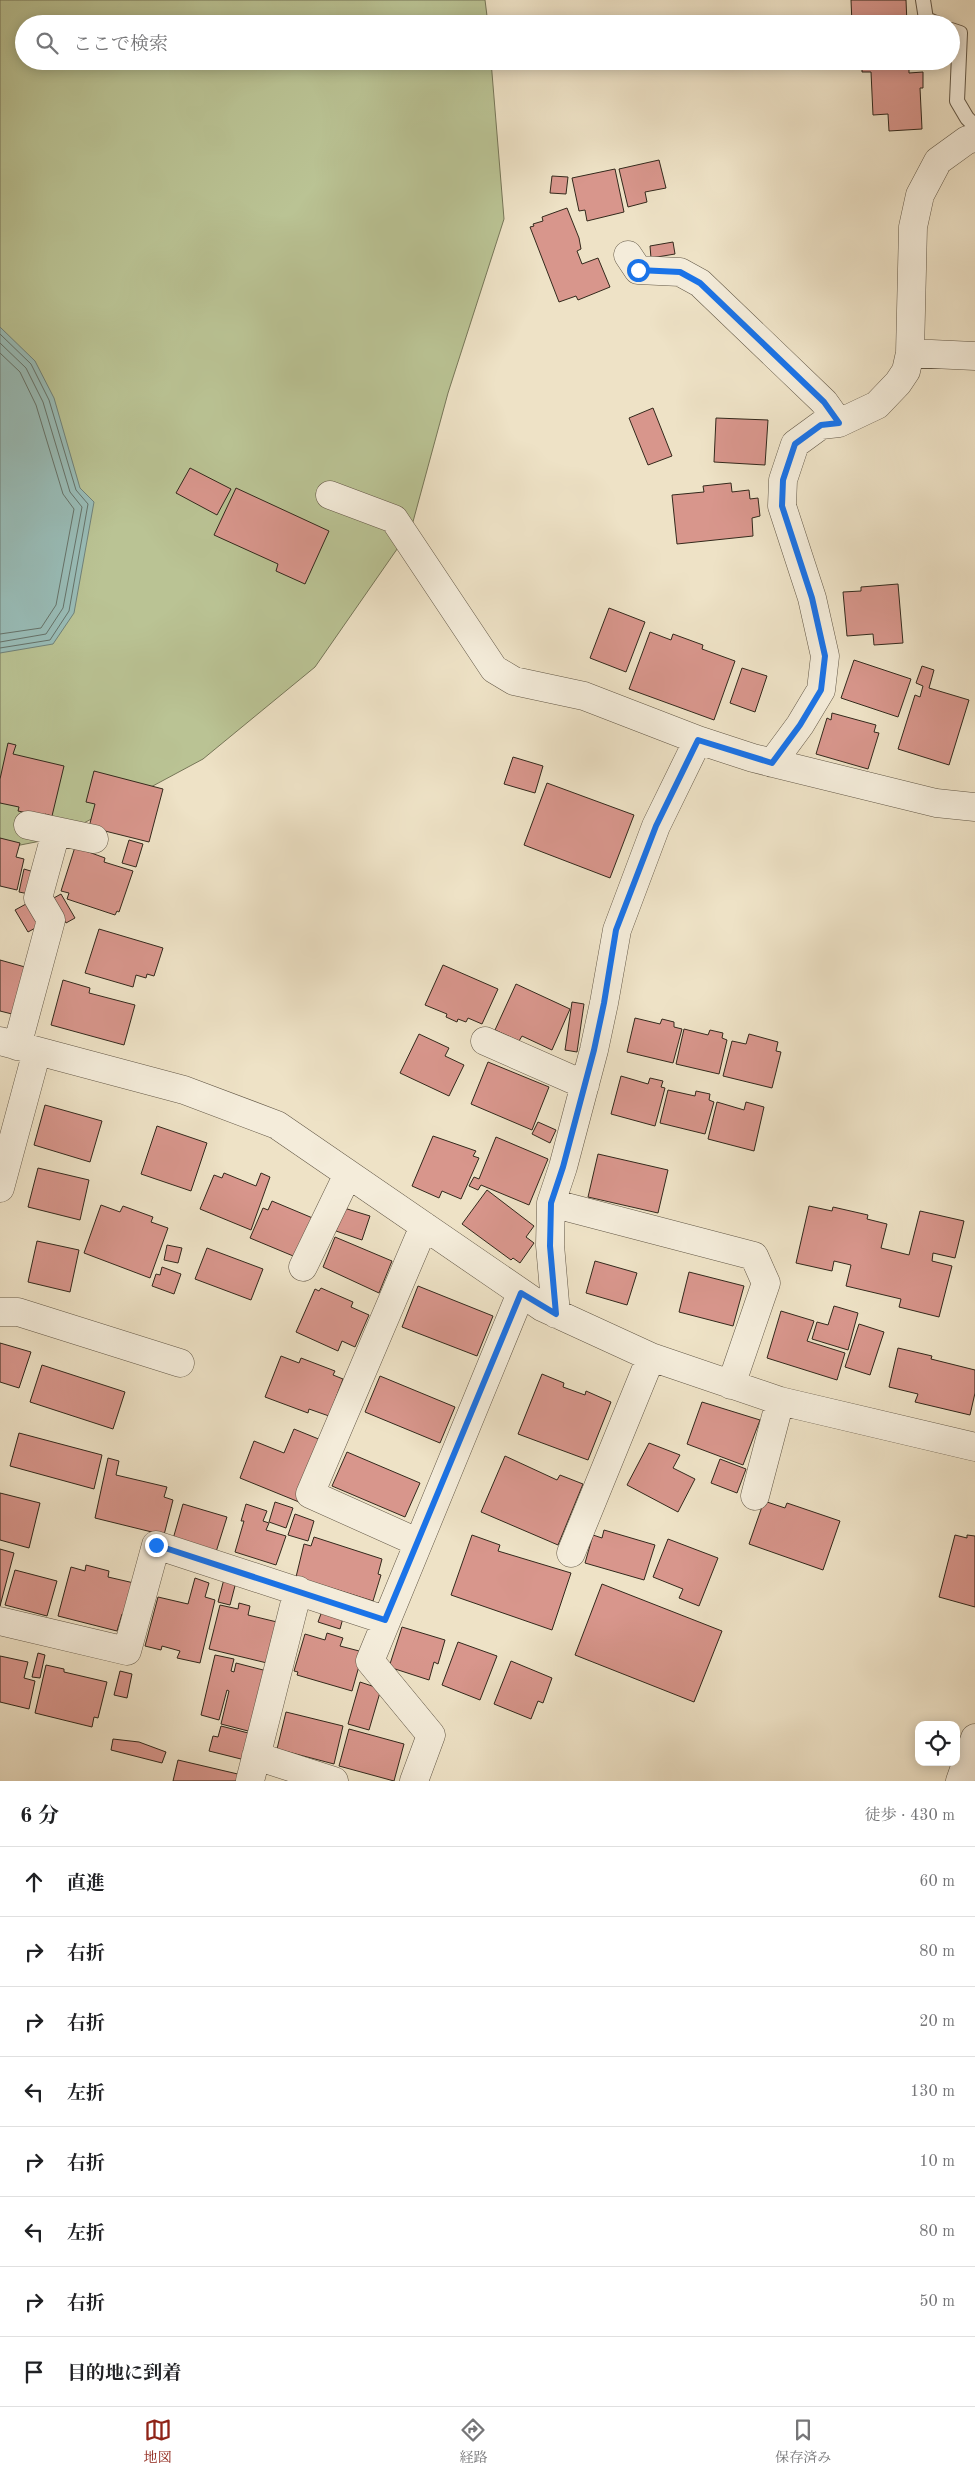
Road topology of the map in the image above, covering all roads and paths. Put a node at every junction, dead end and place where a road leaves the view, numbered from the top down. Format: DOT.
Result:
graph roads {
  1 [pos="923,0"];
  2 [pos="925,15"];
  3 [pos="958,70"];
  4 [pos="975,126"];
  5 [pos="975,138"];
  6 [pos="628,255"];
  7 [pos="910,353"];
  8 [pos="975,356"];
  9 [pos="839,423"];
  10 [pos="330,495"];
  11 [pos="698,740"];
  12 [pos="772,763"];
  13 [pos="975,807"];
  14 [pos="28,825"];
  15 [pos="56,832"];
  16 [pos="94,839"];
  17 [pos="485,1041"];
  18 [pos="18,1046"];
  19 [pos="585,1085"];
  20 [pos="348,1174"];
  21 [pos="0,1188"];
  22 [pos="551,1203"];
  23 [pos="424,1226"];
  24 [pos="303,1267"];
  25 [pos="521,1293"];
  26 [pos="0,1312"];
  27 [pos="556,1314"];
  28 [pos="651,1357"];
  29 [pos="180,1364"];
  30 [pos="731,1385"];
  31 [pos="780,1402"];
  32 [pos="975,1447"];
  33 [pos="755,1496"];
  34 [pos="418,1542"];
  35 [pos="571,1554"];
  36 [pos="298,1590"];
  37 [pos="385,1620"];
  38 [pos="0,1621"];
  39 [pos="975,1738"];
  40 [pos="253,1768"];
  41 [pos="334,1781"];
  42 [pos="414,1781"];
  43 [pos="960,1781"];
  1 -- 2 [label="lane"];
  3 -- 4 [label="lane"];
  5 -- 7 [label="street"];
  6 -- 9 [label="street"];
  7 -- 8 [label="street"];
  7 -- 9 [label="street"];
  9 -- 12 [label="street"];
  10 -- 11 [label="street"];
  11 -- 12 [label="street"];
  11 -- 19 [label="street"];
  12 -- 13 [label="street"];
  14 -- 15 [label="street"];
  15 -- 16 [label="street"];
  15 -- 18 [label="street"];
  17 -- 19 [label="street"];
  18 -- 20 [label="street"];
  18 -- 21 [label="street"];
  19 -- 22 [label="street"];
  20 -- 23 [label="street"];
  20 -- 24 [label="street"];
  22 -- 27 [label="street"];
  22 -- 30 [label="street"];
  23 -- 25 [label="street"];
  23 -- 34 [label="street"];
  25 -- 27 [label="street"];
  25 -- 34 [label="street"];
  26 -- 29 [label="street"];
  27 -- 28 [label="street"];
  28 -- 30 [label="street"];
  28 -- 35 [label="street"];
  30 -- 31 [label="street"];
  31 -- 32 [label="street"];
  31 -- 33 [label="street"];
  34 -- 37 [label="street"];
  36 -- 37 [label="street"];
  36 -- 38 [label="street"];
  36 -- 40 [label="street"];
  37 -- 42 [label="street"];
  39 -- 43 [label="street"];
  40 -- 41 [label="street"];
}
